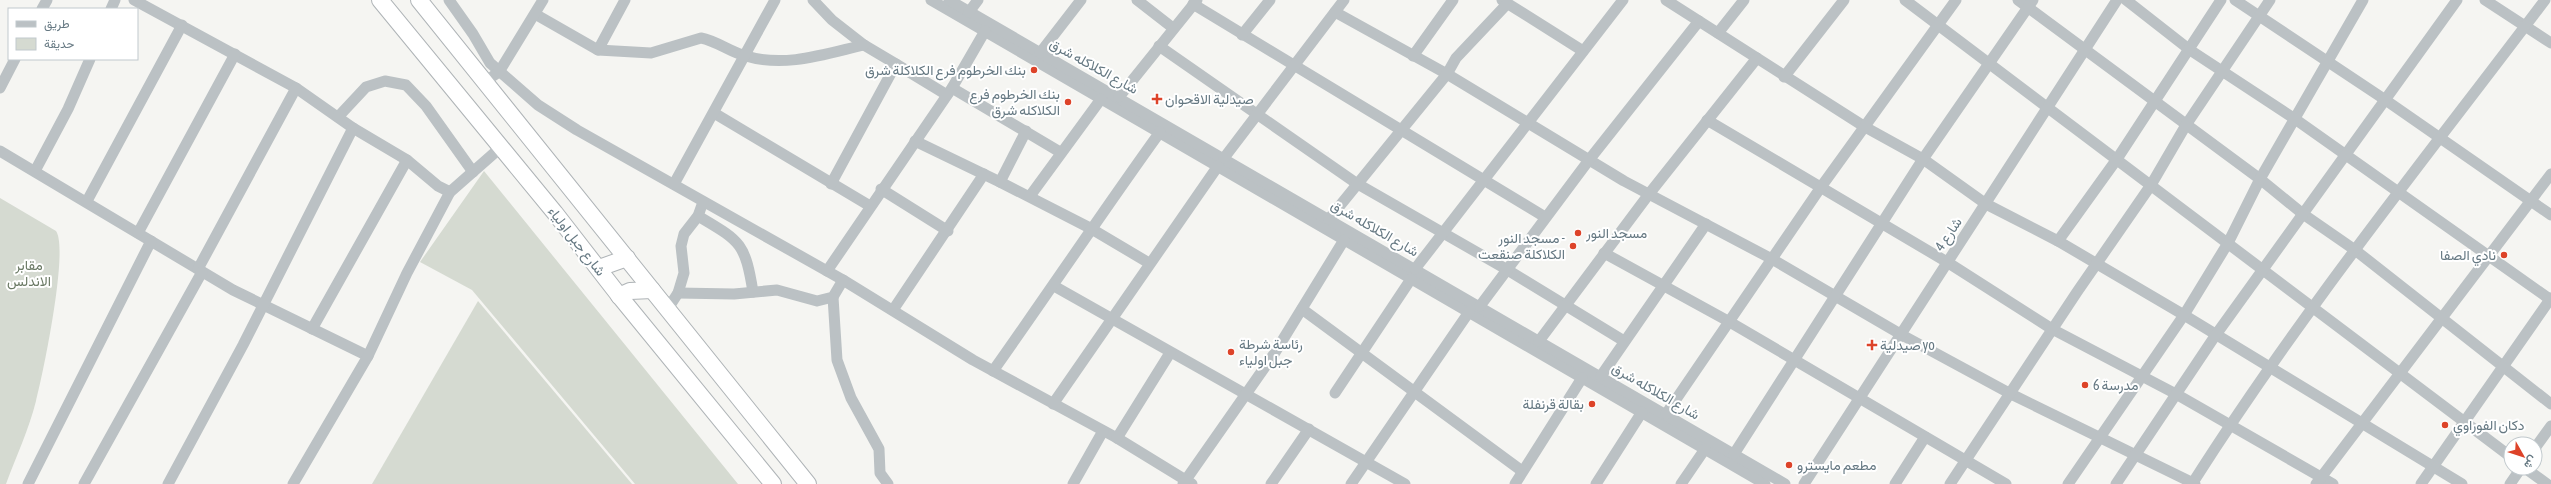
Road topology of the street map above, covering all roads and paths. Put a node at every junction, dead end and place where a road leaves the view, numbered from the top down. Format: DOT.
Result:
graph roads {
  1 [pos="134,0"];
  2 [pos="380,0"];
  3 [pos="419,0"];
  4 [pos="449,0"];
  5 [pos="543,0"];
  6 [pos="625,0"];
  7 [pos="813,0"];
  8 [pos="931,0"];
  9 [pos="949,0"];
  10 [pos="978,0"];
  11 [pos="1081,0"];
  12 [pos="1137,0"];
  13 [pos="1270,0"];
  14 [pos="1344,0"];
  15 [pos="1453,0"];
  16 [pos="1622,0"];
  17 [pos="1666,0"];
  18 [pos="1744,0"];
  19 [pos="1844,0"];
  20 [pos="1905,0"];
  21 [pos="1956,0"];
  22 [pos="2018,0"];
  23 [pos="2126,0"];
  24 [pos="2220,0"];
  25 [pos="2235,0"];
  26 [pos="2270,0"];
  27 [pos="2362,0"];
  28 [pos="2457,0"];
  29 [pos="2485,0"];
  30 [pos="2545,0"];
  31 [pos="773,1"];
  32 [pos="1195,2"];
  33 [pos="1505,2"];
  34 [pos="2112,2"];
  35 [pos="2031,4"];
  36 [pos="969,12"];
  37 [pos="1335,12"];
  38 [pos="535,14"];
  39 [pos="2259,16"];
  40 [pos="1699,21"];
  41 [pos="182,25"];
  42 [pos="1938,25"];
  43 [pos="2526,26"];
  44 [pos="1173,28"];
  45 [pos="985,31"];
  46 [pos="1718,33"];
  47 [pos="1242,35"];
  48 [pos="2551,43"];
  49 [pos="864,45"];
  50 [pos="1159,46"];
  51 [pos="2086,48"];
  52 [pos="598,50"];
  53 [pos="1583,50"];
  54 [pos="2190,50"];
  55 [pos="1040,53"];
  56 [pos="235,54"];
  57 [pos="745,56"];
  58 [pos="1413,56"];
  59 [pos="1756,58"];
  60 [pos="15,60"];
  61 [pos="90,60"];
  62 [pos="1989,62"];
  63 [pos="2328,62"];
  64 [pos="896,64"];
  65 [pos="1295,66"];
  66 [pos="499,72"];
  67 [pos="2222,72"];
  68 [pos="1447,74"];
  69 [pos="1784,77"];
  70 [pos="486,83"];
  71 [pos="0,88"];
  72 [pos="296,88"];
  73 [pos="949,92"];
  74 [pos="1119,97"];
  75 [pos="1101,99"];
  76 [pos="2384,99"];
  77 [pos="2153,101"];
  78 [pos="2049,107"];
  79 [pos="714,113"];
  80 [pos="1256,116"];
  81 [pos="338,117"];
  82 [pos="2295,118"];
  83 [pos="1707,120"];
  84 [pos="1527,124"];
  85 [pos="2186,125"];
  86 [pos="1865,127"];
  87 [pos="353,128"];
  88 [pos="1399,130"];
  89 [pos="1026,131"];
  90 [pos="1160,132"];
  91 [pos="2440,138"];
  92 [pos="915,141"];
  93 [pos="500,148"];
  94 [pos="0,152"];
  95 [pos="1060,152"];
  96 [pos="2344,155"];
  97 [pos="1923,159"];
  98 [pos="2117,159"];
  99 [pos="407,160"];
  100 [pos="1589,160"];
  101 [pos="1221,162"];
  102 [pos="35,171"];
  103 [pos="473,172"];
  104 [pos="984,174"];
  105 [pos="2551,174"];
  106 [pos="2260,180"];
  107 [pos="1485,181"];
  108 [pos="1000,182"];
  109 [pos="1356,183"];
  110 [pos="674,184"];
  111 [pos="831,184"];
  112 [pos="2151,185"];
  113 [pos="1821,187"];
  114 [pos="881,189"];
  115 [pos="450,192"];
  116 [pos="2399,192"];
  117 [pos="1649,194"];
  118 [pos="1030,196"];
  119 [pos="2530,201"];
  120 [pos="87,202"];
  121 [pos="703,202"];
  122 [pos="1986,204"];
  123 [pos="870,206"];
  124 [pos="2302,214"];
  125 [pos="2551,215"];
  126 [pos="698,216"];
  127 [pos="1545,217"];
  128 [pos="1329,219"];
  129 [pos="1706,224"];
  130 [pos="1881,224"];
  131 [pos="1090,228"];
  132 [pos="948,231"];
  133 [pos="138,233"];
  134 [pos="1444,234"];
  135 [pos="1344,240"];
  136 [pos="2058,241"];
  137 [pos="151,242"];
  138 [pos="2228,243"];
  139 [pos="2354,250"];
  140 [pos="1604,253"];
  141 [pos="2487,256"];
  142 [pos="626,258"];
  143 [pos="1772,259"];
  144 [pos="1947,262"];
  145 [pos="1149,263"];
  146 [pos="2096,263"];
  147 [pos="599,268"];
  148 [pos="1506,269"];
  149 [pos="2263,270"];
  150 [pos="200,271"];
  151 [pos="827,271"];
  152 [pos="1413,274"];
  153 [pos="843,280"];
  154 [pos="1054,286"];
  155 [pos="1664,286"];
  156 [pos="652,290"];
  157 [pos="753,292"];
  158 [pos="678,293"];
  159 [pos="619,296"];
  160 [pos="1836,296"];
  161 [pos="833,298"];
  162 [pos="2551,299"];
  163 [pos="1565,305"];
  164 [pos="263,306"];
  165 [pos="1480,306"];
  166 [pos="2312,308"];
  167 [pos="1302,309"];
  168 [pos="667,310"];
  169 [pos="893,310"];
  170 [pos="1469,312"];
  171 [pos="2184,315"];
  172 [pos="1112,318"];
  173 [pos="2442,320"];
  174 [pos="1728,321"];
  175 [pos="312,329"];
  176 [pos="2052,329"];
  177 [pos="1902,335"];
  178 [pos="2216,336"];
  179 [pos="1539,341"];
  180 [pos="1624,341"];
  181 [pos="1362,352"];
  182 [pos="1170,353"];
  183 [pos="368,356"];
  184 [pos="1794,360"];
  185 [pos="2502,367"];
  186 [pos="2269,368"];
  187 [pos="993,371"];
  188 [pos="2400,375"];
  189 [pos="1601,376"];
  190 [pos="1582,378"];
  191 [pos="2143,378"];
  192 [pos="1335,393"];
  193 [pos="1415,393"];
  194 [pos="1246,394"];
  195 [pos="2011,394"];
  196 [pos="2176,394"];
  197 [pos="1861,399"];
  198 [pos="1053,404"];
  199 [pos="2551,404"];
  200 [pos="1642,412"];
  201 [pos="1666,414"];
  202 [pos="2464,421"];
  203 [pos="2363,424"];
  204 [pos="2230,425"];
  205 [pos="2551,426"];
  206 [pos="1309,429"];
  207 [pos="1104,431"];
  208 [pos="1925,437"];
  209 [pos="2543,437"];
  210 [pos="1117,438"];
  211 [pos="2101,438"];
  212 [pos="1705,449"];
  213 [pos="2503,451"];
  214 [pos="1734,454"];
  215 [pos="2135,455"];
  216 [pos="1966,460"];
  217 [pos="1366,462"];
  218 [pos="2432,466"];
  219 [pos="1522,472"];
  220 [pos="2536,476"];
  221 [pos="2318,481"];
  222 [pos="1187,483"];
  223 [pos="1762,483"];
  224 [pos="28,484"];
  225 [pos="84,484"];
  226 [pos="168,484"];
  227 [pos="293,484"];
  228 [pos="773,484"];
  229 [pos="808,484"];
  230 [pos="888,484"];
  231 [pos="1073,484"];
  232 [pos="1271,484"];
  233 [pos="1351,484"];
  234 [pos="1405,484"];
  235 [pos="1515,484"];
  236 [pos="1596,484"];
  237 [pos="1681,484"];
  238 [pos="1785,484"];
  239 [pos="1804,484"];
  240 [pos="1895,484"];
  241 [pos="1950,484"];
  242 [pos="2006,484"];
  243 [pos="2068,484"];
  244 [pos="2116,484"];
  245 [pos="2193,484"];
  246 [pos="2333,484"];
  247 [pos="2421,484"];
  248 [pos="2462,484"];
  249 [pos="2547,484"];
  1 -- 41 [label="street"];
  2 -- 93 [label="highway, شارع جبل اولياء"];
  3 -- 70 [label="highway, شارع جبل اولياء"];
  4 -- 66 [label="street"];
  5 -- 38 [label="street"];
  6 -- 52 [label="street"];
  7 -- 49 [label="street"];
  8 -- 45 [label="street, شارع الكلاكله شرق"];
  9 -- 36 [label="street, شارع الكلاكله شرق"];
  10 -- 36 [label="street"];
  11 -- 55 [label="street"];
  12 -- 44 [label="street"];
  13 -- 47 [label="street"];
  14 -- 37 [label="street"];
  15 -- 58 [label="street"];
  16 -- 53 [label="street"];
  17 -- 40 [label="street"];
  18 -- 46 [label="street"];
  19 -- 69 [label="street"];
  20 -- 42 [label="street"];
  21 -- 42 [label="street"];
  22 -- 35 [label="street"];
  23 -- 54 [label="street"];
  24 -- 54 [label="street"];
  25 -- 39 [label="street"];
  26 -- 39 [label="street"];
  27 -- 63 [label="street"];
  28 -- 76 [label="street"];
  29 -- 43 [label="street"];
  30 -- 43 [label="street"];
  31 -- 57 [label="street"];
  32 -- 44 [label="street"];
  32 -- 47 [label="street"];
  33 -- 53 [label="street"];
  33 -- 68 [label="street"];
  34 -- 51 [label="street, شارع 4"];
  35 -- 51 [label="street"];
  35 -- 62 [label="street"];
  36 -- 55 [label="street, شارع الكلاكله شرق"];
  37 -- 58 [label="street"];
  37 -- 65 [label="street"];
  38 -- 52 [label="street"];
  38 -- 66 [label="street"];
  39 -- 63 [label="street"];
  39 -- 67 [label="street"];
  40 -- 46 [label="street"];
  40 -- 100 [label="street"];
  41 -- 56 [label="street"];
  41 -- 120 [label="street"];
  42 -- 62 [label="street"];
  42 -- 86 [label="street"];
  43 -- 48 [label="street"];
  43 -- 91 [label="street"];
  44 -- 50 [label="street"];
  45 -- 73 [label="street"];
  45 -- 75 [label="street, شارع الكلاكله شرق"];
  46 -- 59 [label="street"];
  47 -- 65 [label="street"];
  49 -- 57 [label="street"];
  49 -- 64 [label="street"];
  50 -- 74 [label="street"];
  50 -- 80 [label="street"];
  51 -- 77 [label="street"];
  51 -- 78 [label="street, شارع 4"];
  52 -- 57 [label="street"];
  53 -- 84 [label="street"];
  54 -- 67 [label="street"];
  54 -- 77 [label="street"];
  55 -- 74 [label="street, شارع الكلاكله شرق"];
  56 -- 72 [label="street"];
  56 -- 133 [label="street"];
  57 -- 79 [label="street"];
  58 -- 68 [label="street"];
  59 -- 69 [label="street"];
  59 -- 83 [label="street"];
  60 -- 71 [label="street"];
  61 -- 102 [label="street"];
  62 -- 78 [label="street"];
  62 -- 97 [label="street"];
  63 -- 76 [label="street"];
  63 -- 82 [label="street"];
  64 -- 73 [label="street"];
  64 -- 111 [label="street"];
  65 -- 80 [label="street"];
  65 -- 88 [label="street"];
  66 -- 70 [label="street"];
  66 -- 110 [label="street"];
  67 -- 82 [label="street"];
  67 -- 85 [label="street"];
  68 -- 84 [label="street"];
  68 -- 88 [label="street"];
  69 -- 86 [label="street"];
  70 -- 142 [label="highway, شارع جبل اولياء"];
  72 -- 81 [label="street"];
  72 -- 150 [label="street"];
  73 -- 89 [label="street"];
  73 -- 92 [label="street"];
  74 -- 101 [label="street, شارع الكلاكله شرق"];
  75 -- 90 [label="street, شارع الكلاكله شرق"];
  75 -- 95 [label="street"];
  76 -- 91 [label="street"];
  76 -- 96 [label="street"];
  77 -- 85 [label="street"];
  77 -- 98 [label="street"];
  78 -- 98 [label="street"];
  78 -- 122 [label="street, شارع 4"];
  79 -- 110 [label="street"];
  79 -- 111 [label="street"];
  80 -- 101 [label="street"];
  80 -- 109 [label="street"];
  81 -- 87 [label="street"];
  81 -- 103 [label="street"];
  82 -- 96 [label="street"];
  82 -- 106 [label="street"];
  83 -- 113 [label="street"];
  83 -- 117 [label="street"];
  84 -- 100 [label="street"];
  84 -- 107 [label="street"];
  85 -- 106 [label="street"];
  85 -- 112 [label="street"];
  86 -- 97 [label="street"];
  86 -- 113 [label="street"];
  87 -- 99 [label="street"];
  87 -- 164 [label="street"];
  88 -- 107 [label="street"];
  88 -- 109 [label="street"];
  89 -- 95 [label="street"];
  89 -- 108 [label="street"];
  90 -- 101 [label="street, شارع الكلاكله شرق"];
  90 -- 131 [label="street"];
  91 -- 116 [label="street"];
  91 -- 119 [label="street"];
  92 -- 104 [label="street"];
  92 -- 114 [label="street"];
  93 -- 103 [label="street"];
  93 -- 147 [label="highway, شارع جبل اولياء"];
  94 -- 102 [label="street"];
  95 -- 118 [label="street"];
  96 -- 116 [label="street"];
  96 -- 124 [label="street"];
  97 -- 122 [label="street"];
  97 -- 130 [label="street"];
  98 -- 112 [label="street"];
  98 -- 136 [label="street"];
  99 -- 115 [label="street"];
  99 -- 175 [label="street"];
  100 -- 117 [label="street"];
  100 -- 127 [label="street"];
  101 -- 128 [label="street, شارع الكلاكله شرق"];
  101 -- 135 [label="street, شارع الكلاكله شرق"];
  101 -- 145 [label="street"];
  102 -- 120 [label="street"];
  103 -- 115 [label="street"];
  104 -- 108 [label="street"];
  104 -- 132 [label="street"];
  105 -- 119 [label="street"];
  106 -- 124 [label="street"];
  106 -- 138 [label="street"];
  107 -- 127 [label="street"];
  107 -- 134 [label="street"];
  108 -- 118 [label="street"];
  109 -- 128 [label="street"];
  109 -- 134 [label="street"];
  110 -- 121 [label="street"];
  111 -- 123 [label="street"];
  112 -- 138 [label="street"];
  112 -- 146 [label="street"];
  113 -- 130 [label="street"];
  113 -- 143 [label="street"];
  114 -- 123 [label="street"];
  114 -- 132 [label="street"];
  115 -- 183 [label="street"];
  116 -- 139 [label="street"];
  116 -- 141 [label="street"];
  117 -- 129 [label="street"];
  117 -- 140 [label="street"];
  118 -- 131 [label="street"];
  119 -- 125 [label="street"];
  119 -- 141 [label="street"];
  120 -- 133 [label="street"];
  121 -- 126 [label="street"];
  121 -- 151 [label="street"];
  122 -- 136 [label="street"];
  122 -- 144 [label="street, شارع 4"];
  123 -- 151 [label="street"];
  124 -- 139 [label="street"];
  124 -- 149 [label="street"];
  126 -- 157 [label="street"];
  126 -- 158 [label="street"];
  127 -- 148 [label="street"];
  128 -- 152 [label="street, شارع الكلاكله شرق"];
  129 -- 143 [label="street"];
  129 -- 155 [label="street"];
  130 -- 144 [label="street"];
  130 -- 160 [label="street"];
  131 -- 145 [label="street"];
  131 -- 154 [label="street"];
  132 -- 169 [label="street"];
  133 -- 137 [label="street"];
  134 -- 148 [label="street"];
  134 -- 152 [label="street"];
  135 -- 152 [label="street, شارع الكلاكله شرق"];
  135 -- 167 [label="street"];
  136 -- 146 [label="street"];
  137 -- 150 [label="street"];
  137 -- 224 [label="street"];
  138 -- 149 [label="street"];
  138 -- 171 [label="street"];
  139 -- 166 [label="street"];
  139 -- 173 [label="street"];
  140 -- 155 [label="street"];
  140 -- 163 [label="street"];
  141 -- 162 [label="street"];
  141 -- 173 [label="street"];
  142 -- 147 [label="highway"];
  142 -- 156 [label="highway, شارع جبل اولياء"];
  143 -- 160 [label="street"];
  143 -- 174 [label="street"];
  144 -- 176 [label="street"];
  144 -- 177 [label="street, شارع 4"];
  145 -- 172 [label="street"];
  146 -- 171 [label="street"];
  146 -- 176 [label="street"];
  147 -- 159 [label="highway, شارع جبل اولياء"];
  148 -- 163 [label="street"];
  148 -- 165 [label="street"];
  149 -- 166 [label="street"];
  149 -- 178 [label="street"];
  150 -- 164 [label="street"];
  150 -- 225 [label="street"];
  151 -- 153 [label="street"];
  152 -- 165 [label="street, شارع الكلاكله شرق"];
  152 -- 170 [label="street, شارع الكلاكله شرق"];
  152 -- 181 [label="street"];
  153 -- 161 [label="street"];
  153 -- 169 [label="street"];
  154 -- 172 [label="street"];
  154 -- 187 [label="street"];
  155 -- 174 [label="street"];
  155 -- 180 [label="street"];
  156 -- 159 [label="highway"];
  156 -- 168 [label="highway, شارع جبل اولياء"];
  157 -- 158 [label="street"];
  157 -- 161 [label="street"];
  158 -- 168 [label="street"];
  159 -- 228 [label="highway, شارع جبل اولياء"];
  160 -- 177 [label="street"];
  160 -- 184 [label="street"];
  161 -- 230 [label="street"];
  162 -- 185 [label="street"];
  163 -- 179 [label="street"];
  163 -- 180 [label="street"];
  164 -- 175 [label="street"];
  164 -- 226 [label="street"];
  165 -- 179 [label="street, شارع الكلاكله شرق"];
  166 -- 186 [label="street"];
  166 -- 188 [label="street"];
  167 -- 181 [label="street"];
  167 -- 194 [label="street"];
  168 -- 229 [label="highway, شارع جبل اولياء"];
  169 -- 187 [label="street"];
  170 -- 190 [label="street, شارع الكلاكله شرق"];
  170 -- 193 [label="street"];
  171 -- 178 [label="street"];
  171 -- 191 [label="street"];
  172 -- 182 [label="street"];
  172 -- 198 [label="street"];
  173 -- 185 [label="street"];
  173 -- 188 [label="street"];
  174 -- 184 [label="street"];
  174 -- 201 [label="street"];
  175 -- 183 [label="street"];
  176 -- 191 [label="street"];
  176 -- 195 [label="street"];
  177 -- 195 [label="street"];
  177 -- 197 [label="street, شارع 4"];
  178 -- 186 [label="street"];
  178 -- 196 [label="street"];
  179 -- 189 [label="street, شارع الكلاكله شرق"];
  180 -- 189 [label="street"];
  181 -- 192 [label="street"];
  181 -- 193 [label="street"];
  182 -- 194 [label="street"];
  182 -- 210 [label="street"];
  183 -- 227 [label="street"];
  184 -- 197 [label="street"];
  184 -- 214 [label="street"];
  185 -- 199 [label="street"];
  185 -- 202 [label="street"];
  186 -- 203 [label="street"];
  186 -- 204 [label="street"];
  187 -- 198 [label="street"];
  188 -- 202 [label="street"];
  188 -- 203 [label="street"];
  189 -- 201 [label="street, شارع الكلاكله شرق"];
  190 -- 200 [label="street, شارع الكلاكله شرق"];
  190 -- 219 [label="street"];
  191 -- 196 [label="street"];
  191 -- 211 [label="street"];
  193 -- 217 [label="street"];
  193 -- 219 [label="street"];
  194 -- 206 [label="street"];
  194 -- 222 [label="street"];
  195 -- 211 [label="street"];
  195 -- 216 [label="street"];
  196 -- 204 [label="street"];
  196 -- 215 [label="street"];
  197 -- 208 [label="street"];
  197 -- 239 [label="street, شارع 4"];
  198 -- 207 [label="street"];
  200 -- 212 [label="street, شارع الكلاكله شرق"];
  200 -- 236 [label="street"];
  201 -- 214 [label="street, شارع الكلاكله شرق"];
  202 -- 213 [label="street"];
  202 -- 218 [label="street"];
  203 -- 218 [label="street"];
  203 -- 221 [label="street"];
  204 -- 221 [label="street"];
  204 -- 245 [label="street"];
  205 -- 209 [label="street"];
  206 -- 217 [label="street"];
  206 -- 232 [label="street"];
  207 -- 210 [label="street"];
  207 -- 231 [label="street"];
  208 -- 216 [label="street"];
  208 -- 240 [label="street"];
  210 -- 222 [label="street"];
  211 -- 215 [label="street"];
  211 -- 243 [label="street"];
  212 -- 223 [label="street, شارع الكلاكله شرق"];
  212 -- 237 [label="street"];
  214 -- 238 [label="street, شارع الكلاكله شرق"];
  215 -- 244 [label="street"];
  215 -- 245 [label="street"];
  216 -- 241 [label="street"];
  216 -- 242 [label="street"];
  217 -- 233 [label="street"];
  217 -- 234 [label="street"];
  218 -- 247 [label="street"];
  218 -- 248 [label="street"];
  219 -- 235 [label="street"];
  220 -- 249 [label="street"];
  221 -- 246 [label="street"];
}
